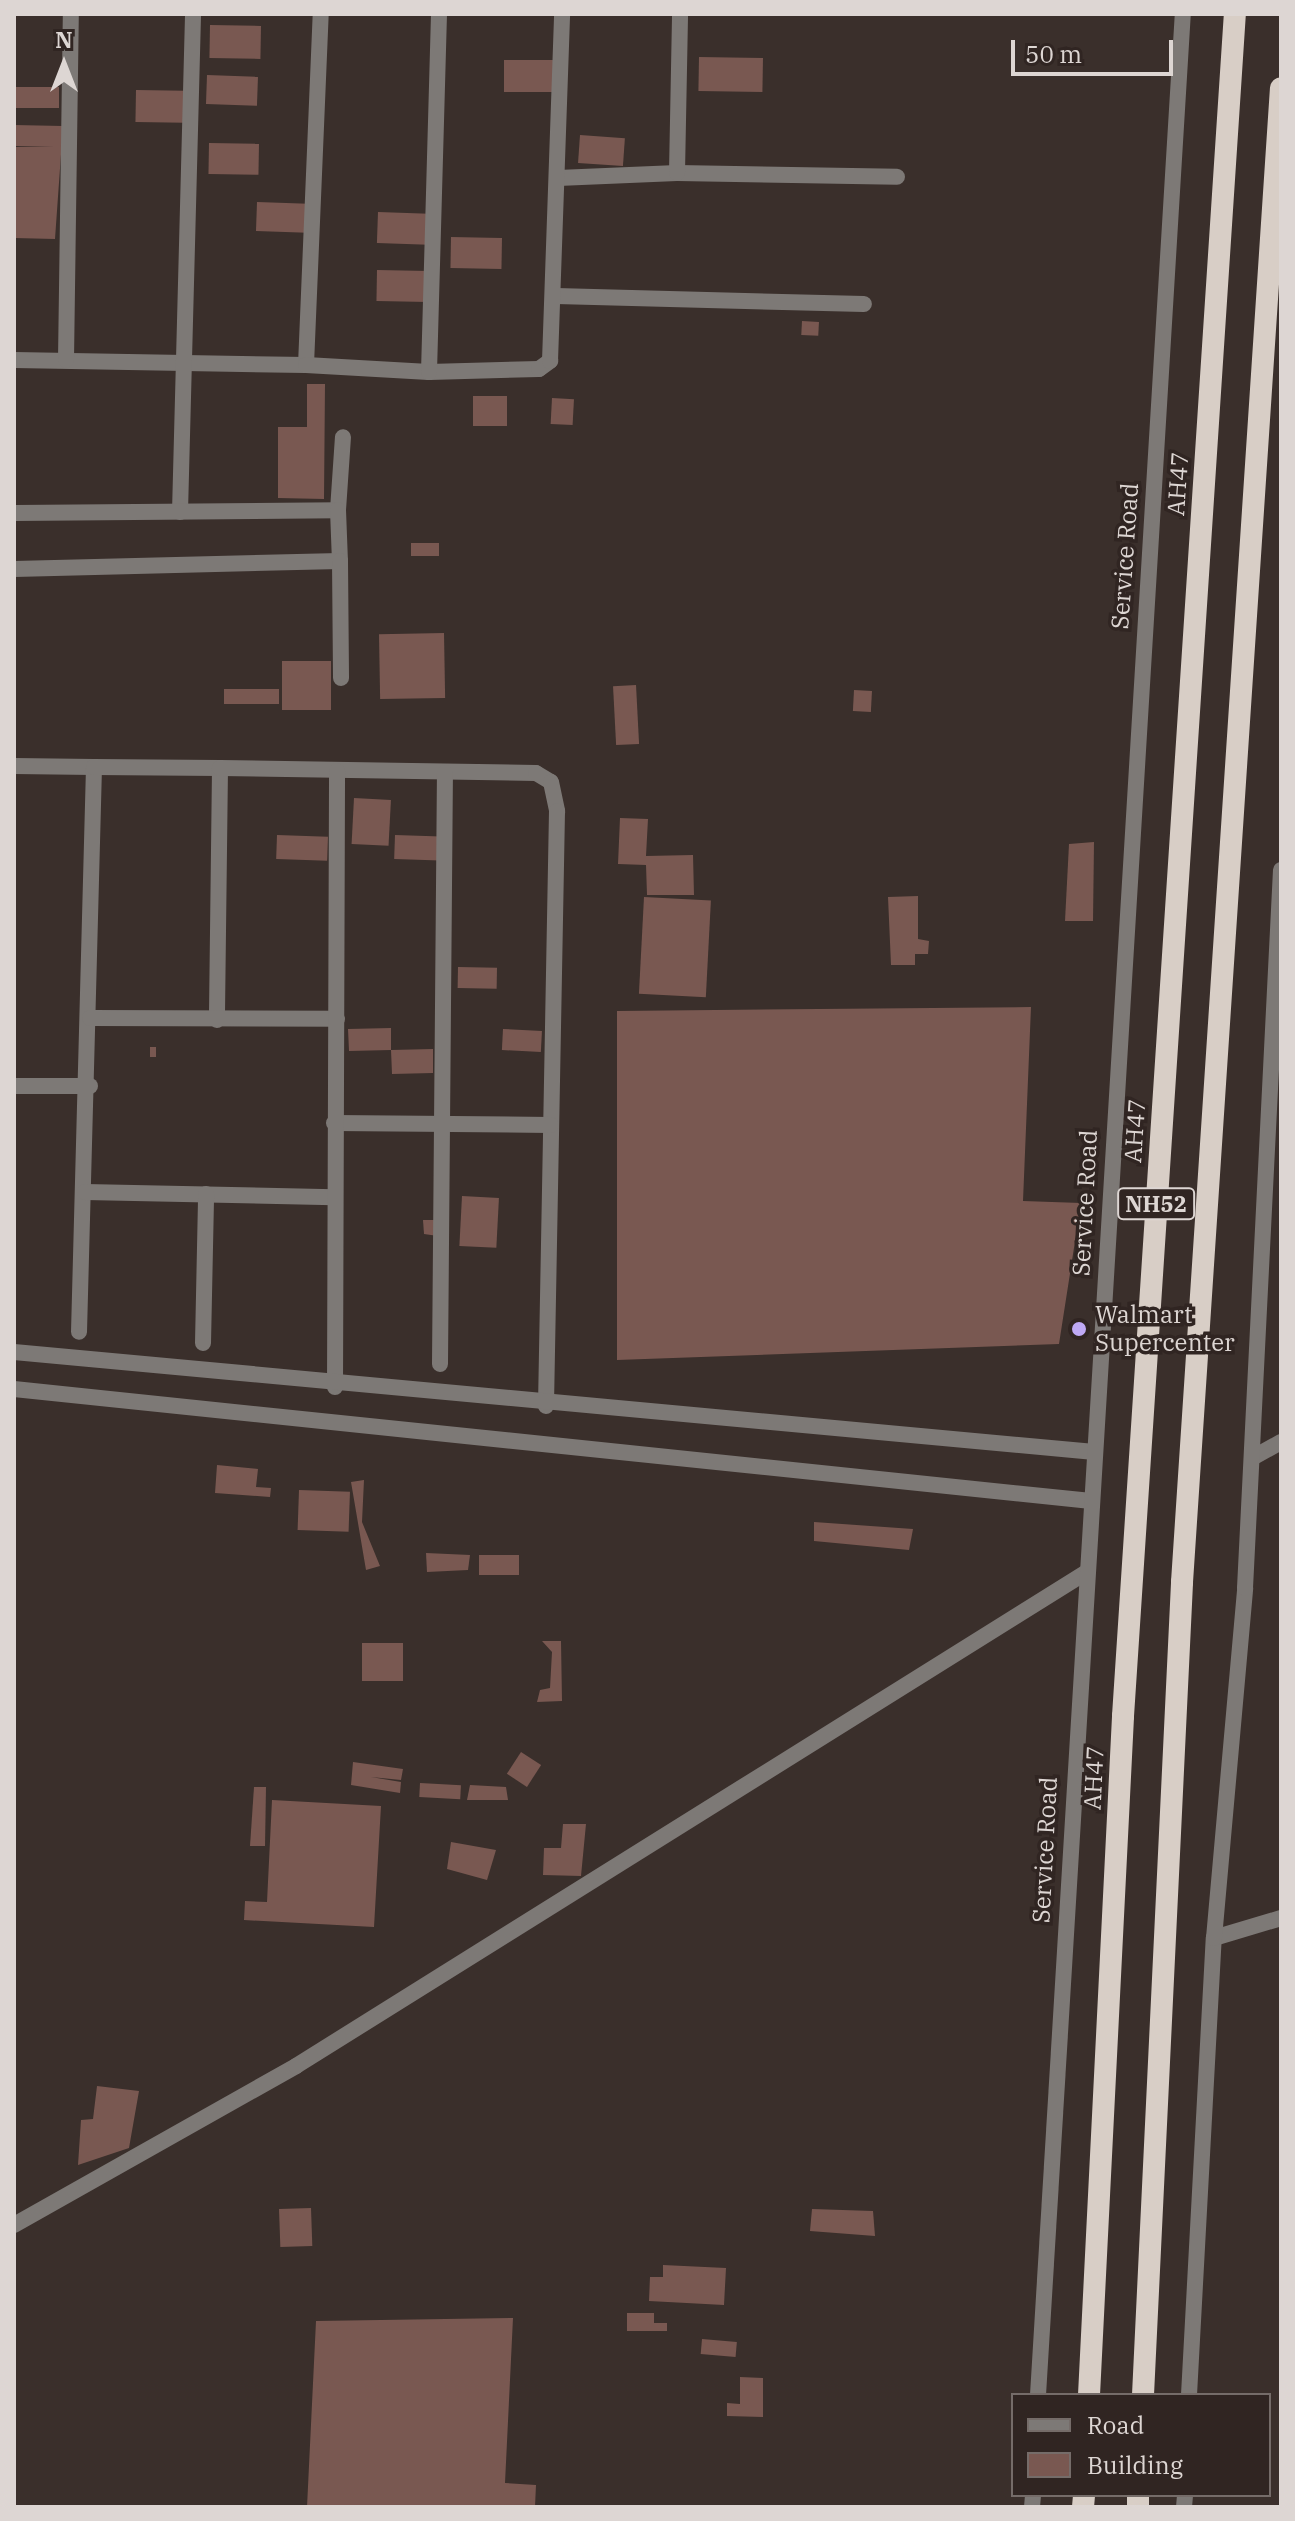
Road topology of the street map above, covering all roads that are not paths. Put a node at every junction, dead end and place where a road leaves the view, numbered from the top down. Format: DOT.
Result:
graph roads {
  1 [pos="71,14"];
  2 [pos="193,14"];
  3 [pos="321,14"];
  4 [pos="439,14"];
  5 [pos="562,14"];
  6 [pos="680,14"];
  7 [pos="1183,14"];
  8 [pos="1235,14"];
  9 [pos="1281,88"];
  10 [pos="677,173"];
  11 [pos="897,177"];
  12 [pos="558,178"];
  13 [pos="556,296"];
  14 [pos="864,304"];
  15 [pos="14,360"];
  16 [pos="66,360"];
  17 [pos="185,362"];
  18 [pos="306,365"];
  19 [pos="429,372"];
  20 [pos="343,437"];
  21 [pos="338,510"];
  22 [pos="180,512"];
  23 [pos="14,513"];
  24 [pos="340,561"];
  25 [pos="14,569"];
  26 [pos="341,678"];
  27 [pos="14,766"];
  28 [pos="94,767"];
  29 [pos="220,768"];
  30 [pos="337,771"];
  31 [pos="445,773"];
  32 [pos="1281,870"];
  33 [pos="90,1018"];
  34 [pos="337,1019"];
  35 [pos="217,1020"];
  36 [pos="14,1086"];
  37 [pos="90,1086"];
  38 [pos="1274,1090"];
  39 [pos="334,1123"];
  40 [pos="551,1125"];
  41 [pos="443,1127"];
  42 [pos="85,1192"];
  43 [pos="206,1194"];
  44 [pos="334,1197"];
  45 [pos="79,1332"];
  46 [pos="203,1343"];
  47 [pos="14,1352"];
  48 [pos="440,1364"];
  49 [pos="335,1387"];
  50 [pos="14,1389"];
  51 [pos="546,1406"];
  52 [pos="1281,1442"];
  53 [pos="1094,1452"];
  54 [pos="1252,1458"];
  55 [pos="1091,1501"];
  56 [pos="1085,1573"];
  57 [pos="1281,1918"];
  58 [pos="1214,1938"];
  59 [pos="14,2225"];
  60 [pos="1038,2393"];
  61 [pos="1089,2393"];
  62 [pos="1143,2393"];
  63 [pos="1189,2393"];
  1 -- 16 [label="street"];
  2 -- 17 [label="street"];
  3 -- 18 [label="street"];
  4 -- 19 [label="street"];
  5 -- 12 [label="street"];
  6 -- 10 [label="street"];
  7 -- 53 [label="street, Service Road"];
  8 -- 61 [label="highway, AH47 / NH52"];
  9 -- 62 [label="highway, NH52"];
  10 -- 11 [label="street"];
  10 -- 12 [label="street"];
  12 -- 13 [label="street"];
  13 -- 14 [label="street"];
  13 -- 19 [label="street"];
  15 -- 16 [label="street"];
  16 -- 17 [label="street"];
  17 -- 18 [label="street"];
  17 -- 22 [label="street"];
  18 -- 19 [label="street"];
  20 -- 21 [label="street"];
  21 -- 22 [label="street"];
  21 -- 24 [label="street"];
  22 -- 23 [label="street"];
  24 -- 25 [label="street"];
  24 -- 26 [label="street"];
  27 -- 28 [label="street"];
  28 -- 29 [label="street"];
  28 -- 33 [label="street"];
  29 -- 30 [label="street"];
  29 -- 35 [label="street"];
  30 -- 31 [label="street"];
  30 -- 34 [label="street"];
  31 -- 40 [label="street"];
  31 -- 41 [label="street"];
  32 -- 38 [label="street"];
  33 -- 35 [label="street"];
  33 -- 37 [label="street"];
  34 -- 35 [label="street"];
  34 -- 39 [label="street"];
  36 -- 37 [label="street"];
  37 -- 42 [label="street"];
  38 -- 54 [label="street"];
  39 -- 41 [label="street"];
  39 -- 44 [label="street"];
  40 -- 41 [label="street"];
  40 -- 51 [label="street"];
  41 -- 48 [label="street"];
  42 -- 43 [label="street"];
  42 -- 45 [label="street"];
  43 -- 44 [label="street"];
  43 -- 46 [label="street"];
  44 -- 49 [label="street"];
  47 -- 49 [label="street"];
  49 -- 51 [label="street"];
  50 -- 55 [label="street"];
  51 -- 53 [label="street"];
  52 -- 54 [label="street"];
  53 -- 55 [label="street, Service Road"];
  54 -- 58 [label="street"];
  55 -- 56 [label="street, Service Road"];
  56 -- 59 [label="street"];
  56 -- 60 [label="street, Service Road"];
  57 -- 58 [label="street"];
  58 -- 63 [label="street"];
}
